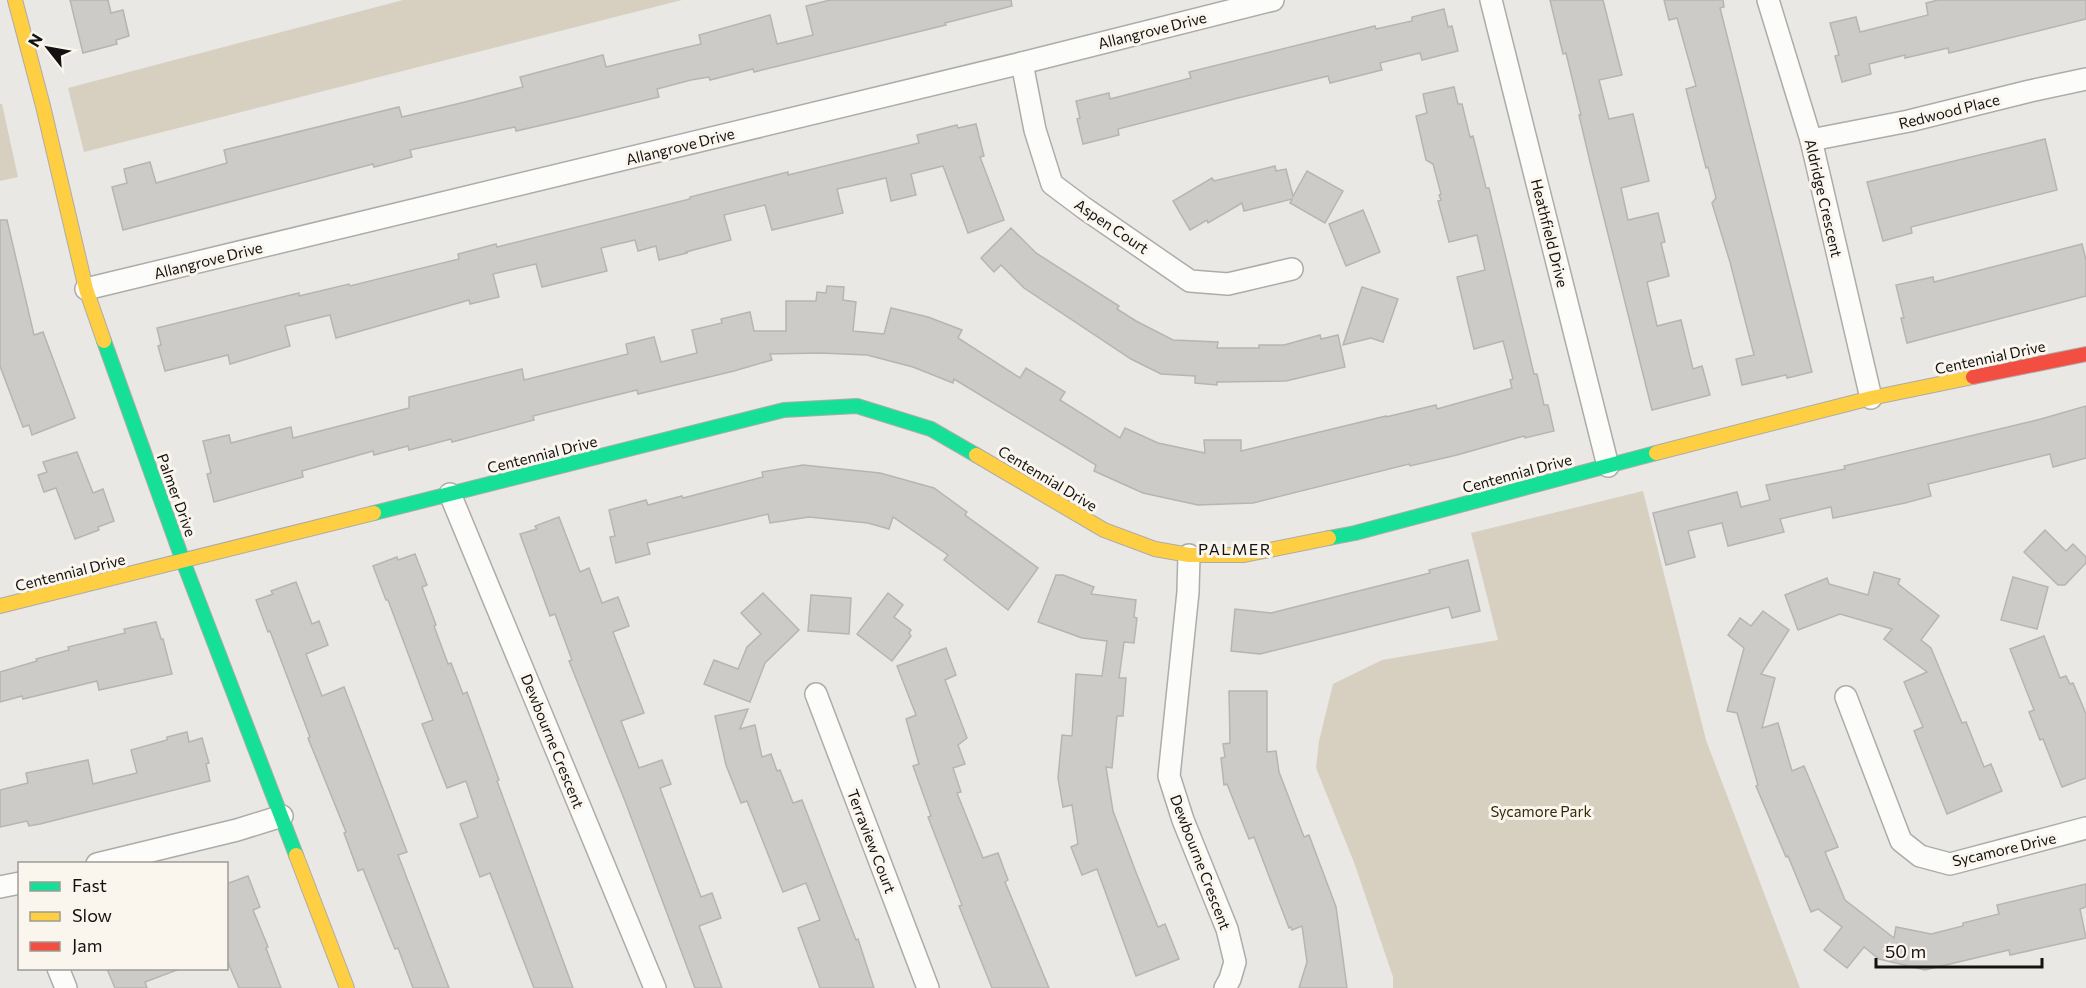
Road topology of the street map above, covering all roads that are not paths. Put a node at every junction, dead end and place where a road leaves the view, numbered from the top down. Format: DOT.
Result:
graph roads {
  1 [pos="15,0"];
  2 [pos="1273,0"];
  3 [pos="1491,0"];
  4 [pos="1768,0"];
  5 [pos="1022,63"];
  6 [pos="2086,79"];
  7 [pos="1810,140"];
  8 [pos="1292,269"];
  9 [pos="86,289"];
  10 [pos="2086,354"];
  11 [pos="1871,398"];
  12 [pos="1608,466"];
  13 [pos="450,494"];
  14 [pos="1189,555"];
  15 [pos="183,561"];
  16 [pos="0,606"];
  17 [pos="816,694"];
  18 [pos="1846,698"];
  19 [pos="282,816"];
  20 [pos="2086,828"];
  21 [pos="105,862"];
  22 [pos="18,883"];
  23 [pos="0,887"];
  24 [pos="58,970"];
  25 [pos="66,988"];
  26 [pos="347,988"];
  27 [pos="655,988"];
  28 [pos="928,988"];
  29 [pos="1225,988"];
  1 -- 9 [label="street, Palmer Drive"];
  2 -- 5 [label="street, Allangrove Drive"];
  3 -- 12 [label="street, Heathfield Drive"];
  4 -- 7 [label="street, Aldridge Crescent"];
  5 -- 8 [label="street, Aspen Court"];
  5 -- 9 [label="street, Allangrove Drive"];
  6 -- 7 [label="street, Redwood Place"];
  7 -- 11 [label="street, Aldridge Crescent"];
  9 -- 15 [label="street, Palmer Drive"];
  10 -- 11 [label="street, Centennial Drive"];
  11 -- 12 [label="street, Centennial Drive"];
  12 -- 14 [label="street, Centennial Drive"];
  13 -- 14 [label="street, Centennial Drive"];
  13 -- 15 [label="street, Centennial Drive"];
  13 -- 27 [label="street, Dewbourne Crescent"];
  14 -- 29 [label="street, Dewbourne Crescent"];
  15 -- 16 [label="street, Centennial Drive"];
  15 -- 19 [label="street, Palmer Drive"];
  17 -- 28 [label="street, Terraview Court"];
  18 -- 20 [label="street, Sycamore Drive"];
  19 -- 21 [label="street"];
  19 -- 26 [label="street, Palmer Drive"];
  22 -- 23 [label="street"];
  24 -- 25 [label="street"];
}
